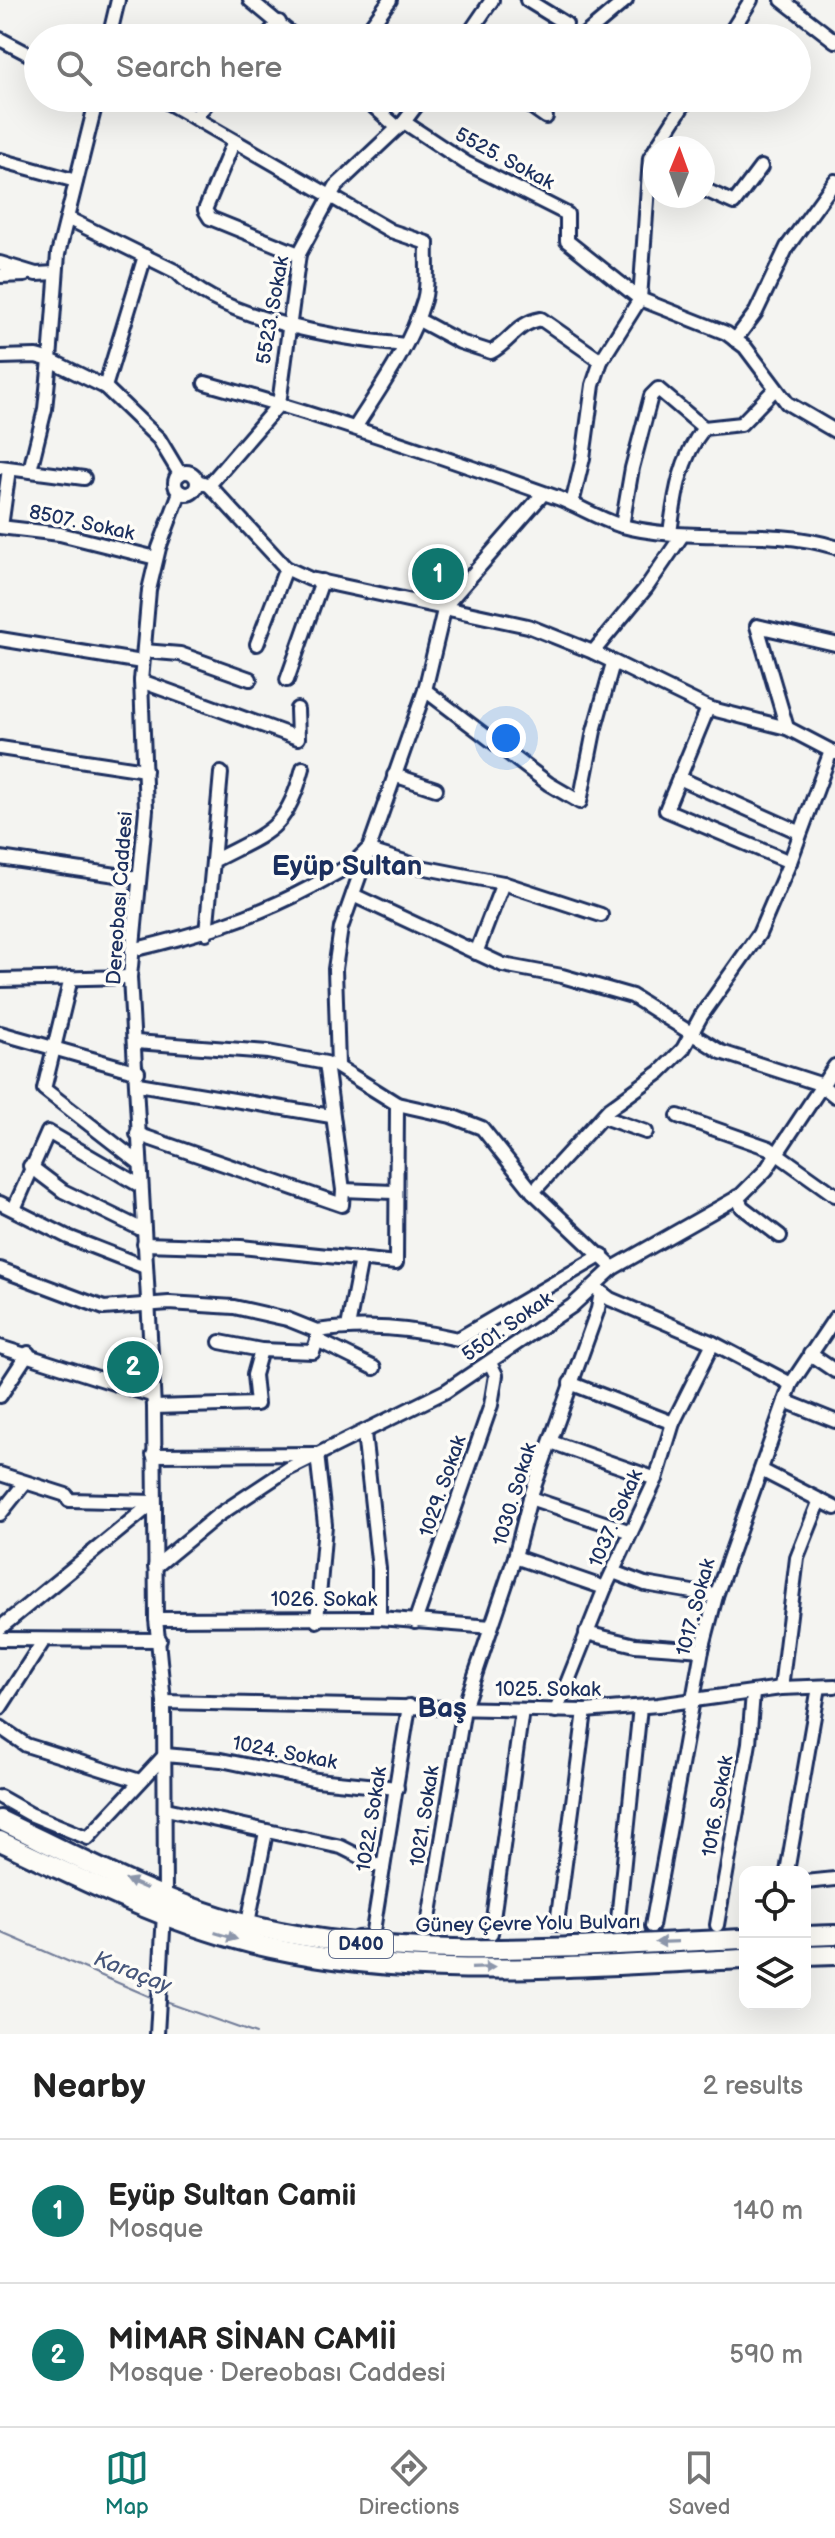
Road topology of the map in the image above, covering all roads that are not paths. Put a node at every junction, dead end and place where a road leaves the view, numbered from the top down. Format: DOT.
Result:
graph roads {
  1 [pos="118,0"];
  2 [pos="250,0"];
  3 [pos="390,0"];
  4 [pos="492,0"];
  5 [pos="527,0"];
  6 [pos="626,0"];
  7 [pos="751,0"];
  8 [pos="782,0"];
  9 [pos="279,22"];
  10 [pos="112,24"];
  11 [pos="372,24"];
  12 [pos="476,24"];
  13 [pos="566,24"];
  14 [pos="598,24"];
  15 [pos="736,24"];
  16 [pos="0,39"];
  17 [pos="835,41"];
  18 [pos="24,52"];
  19 [pos="93,112"];
  20 [pos="184,112"];
  21 [pos="200,112"];
  22 [pos="383,112"];
  23 [pos="411,112"];
  24 [pos="539,112"];
  25 [pos="680,112"];
  26 [pos="546,117"];
  27 [pos="195,118"];
  28 [pos="401,125"];
  29 [pos="666,136"];
  30 [pos="234,141"];
  31 [pos="0,160"];
  32 [pos="761,167"];
  33 [pos="76,181"];
  34 [pos="835,181"];
  35 [pos="715,194"];
  36 [pos="331,197"];
  37 [pos="649,208"];
  38 [pos="67,218"];
  39 [pos="299,254"];
  40 [pos="145,256"];
  41 [pos="0,263"];
  42 [pos="56,273"];
  43 [pos="36,274"];
  44 [pos="0,276"];
  45 [pos="640,299"];
  46 [pos="417,319"];
  47 [pos="292,324"];
  48 [pos="735,340"];
  49 [pos="405,345"];
  50 [pos="0,357"];
  51 [pos="50,360"];
  52 [pos="601,361"];
  53 [pos="205,383"];
  54 [pos="105,387"];
  55 [pos="774,390"];
  56 [pos="279,404"];
  57 [pos="356,426"];
  58 [pos="704,428"];
  59 [pos="835,431"];
  60 [pos="5,468"];
  61 [pos="30,470"];
  62 [pos="180,474"];
  63 [pos="84,478"];
  64 [pos="203,483"];
  65 [pos="180,492"];
  66 [pos="543,494"];
  67 [pos="572,504"];
  68 [pos="622,526"];
  69 [pos="0,527"];
  70 [pos="676,535"];
  71 [pos="835,547"];
  72 [pos="156,558"];
  73 [pos="286,568"];
  74 [pos="322,581"];
  75 [pos="445,606"];
  76 [pos="0,639"];
  77 [pos="257,644"];
  78 [pos="835,644"];
  79 [pos="593,652"];
  80 [pos="143,657"];
  81 [pos="613,663"];
  82 [pos="250,679"];
  83 [pos="287,680"];
  84 [pos="141,681"];
  85 [pos="425,690"];
  86 [pos="708,708"];
  87 [pos="297,709"];
  88 [pos="787,728"];
  89 [pos="0,748"];
  90 [pos="833,752"];
  91 [pos="303,768"];
  92 [pos="145,770"];
  93 [pos="221,773"];
  94 [pos="394,775"];
  95 [pos="679,778"];
  96 [pos="436,789"];
  97 [pos="799,832"];
  98 [pos="367,850"];
  99 [pos="0,858"];
  100 [pos="213,861"];
  101 [pos="790,862"];
  102 [pos="137,878"];
  103 [pos="503,883"];
  104 [pos="353,895"];
  105 [pos="601,915"];
  106 [pos="206,933"];
  107 [pos="132,950"];
  108 [pos="476,953"];
  109 [pos="130,977"];
  110 [pos="71,978"];
  111 [pos="0,980"];
  112 [pos="0,1033"];
  113 [pos="691,1034"];
  114 [pos="136,1042"];
  115 [pos="54,1048"];
  116 [pos="332,1064"];
  117 [pos="835,1066"];
  118 [pos="138,1078"];
  119 [pos="820,1084"];
  120 [pos="835,1096"];
  121 [pos="397,1104"];
  122 [pos="331,1116"];
  123 [pos="678,1116"];
  124 [pos="603,1117"];
  125 [pos="646,1132"];
  126 [pos="137,1134"];
  127 [pos="777,1153"];
  128 [pos="138,1162"];
  129 [pos="30,1166"];
  130 [pos="139,1185"];
  131 [pos="343,1190"];
  132 [pos="393,1192"];
  133 [pos="533,1192"];
  134 [pos="835,1195"];
  135 [pos="737,1197"];
  136 [pos="0,1203"];
  137 [pos="14,1209"];
  138 [pos="780,1236"];
  139 [pos="143,1237"];
  140 [pos="602,1255"];
  141 [pos="361,1259"];
  142 [pos="145,1267"];
  143 [pos="613,1268"];
  144 [pos="0,1269"];
  145 [pos="597,1289"];
  146 [pos="148,1304"];
  147 [pos="835,1318"];
  148 [pos="348,1327"];
  149 [pos="317,1336"];
  150 [pos="220,1342"];
  151 [pos="713,1343"];
  152 [pos="0,1347"];
  153 [pos="261,1350"];
  154 [pos="28,1353"];
  155 [pos="810,1354"];
  156 [pos="490,1363"];
  157 [pos="374,1368"];
  158 [pos="835,1371"];
  159 [pos="570,1383"];
  160 [pos="791,1384"];
  161 [pos="0,1396"];
  162 [pos="152,1401"];
  163 [pos="785,1401"];
  164 [pos="835,1421"];
  165 [pos="673,1423"];
  166 [pos="364,1433"];
  167 [pos="551,1442"];
  168 [pos="317,1454"];
  169 [pos="153,1455"];
  170 [pos="761,1470"];
  171 [pos="0,1474"];
  172 [pos="656,1479"];
  173 [pos="24,1484"];
  174 [pos="530,1498"];
  175 [pos="820,1500"];
  176 [pos="154,1502"];
  177 [pos="835,1508"];
  178 [pos="0,1514"];
  179 [pos="631,1532"];
  180 [pos="515,1557"];
  181 [pos="155,1567"];
  182 [pos="613,1572"];
  183 [pos="605,1588"];
  184 [pos="716,1596"];
  185 [pos="379,1618"];
  186 [pos="156,1619"];
  187 [pos="317,1621"];
  188 [pos="415,1622"];
  189 [pos="491,1627"];
  190 [pos="0,1628"];
  191 [pos="586,1633"];
  192 [pos="0,1639"];
  193 [pos="44,1640"];
  194 [pos="160,1640"];
  195 [pos="702,1650"];
  196 [pos="835,1686"];
  197 [pos="819,1687"];
  198 [pos="781,1688"];
  199 [pos="753,1693"];
  200 [pos="695,1701"];
  201 [pos="164,1702"];
  202 [pos="409,1706"];
  203 [pos="640,1707"];
  204 [pos="0,1708"];
  205 [pos="464,1708"];
  206 [pos="522,1710"];
  207 [pos="556,1711"];
  208 [pos="585,1711"];
  209 [pos="0,1727"];
  210 [pos="165,1755"];
  211 [pos="140,1781"];
  212 [pos="397,1788"];
  213 [pos="0,1797"];
  214 [pos="166,1809"];
  215 [pos="0,1820"];
  216 [pos="266,1832"];
  217 [pos="0,1841"];
  218 [pos="788,1866"];
  219 [pos="383,1868"];
  220 [pos="835,1879"];
  221 [pos="811,1881"];
  222 [pos="165,1900"];
  223 [pos="249,1918"];
  224 [pos="557,1924"];
  225 [pos="717,1925"];
  226 [pos="652,1926"];
  227 [pos="617,1929"];
  228 [pos="427,1931"];
  229 [pos="491,1933"];
  230 [pos="835,1935"];
  231 [pos="811,1936"];
  232 [pos="739,1939"];
  233 [pos="835,1955"];
  234 [pos="811,1956"];
  235 [pos="739,1959"];
  236 [pos="157,2034"];
  1 -- 10 [label="street"];
  2 -- 9 [label="street"];
  3 -- 11 [label="street"];
  4 -- 12 [label="street"];
  5 -- 13 [label="street"];
  6 -- 14 [label="street"];
  7 -- 15 [label="street"];
  8 -- 17 [label="street"];
  16 -- 18 [label="street"];
  19 -- 33 [label="street"];
  20 -- 27 [label="street"];
  21 -- 27 [label="street"];
  22 -- 28 [label="street"];
  23 -- 28 [label="street, 5523. Sokak"];
  24 -- 26 [label="street"];
  25 -- 29 [label="street"];
  27 -- 30 [label="street"];
  28 -- 36 [label="street, 5523. Sokak"];
  28 -- 45 [label="street, 5525. Sokak"];
  30 -- 36 [label="street"];
  30 -- 39 [label="street"];
  31 -- 33 [label="street"];
  32 -- 35 [label="street"];
  33 -- 38 [label="street"];
  34 -- 48 [label="street"];
  36 -- 39 [label="street, 5523. Sokak"];
  36 -- 46 [label="street"];
  37 -- 45 [label="street"];
  38 -- 40 [label="street"];
  38 -- 42 [label="street"];
  39 -- 47 [label="street, 5523. Sokak"];
  40 -- 47 [label="street"];
  40 -- 54 [label="street"];
  41 -- 43 [label="street"];
  42 -- 43 [label="street"];
  42 -- 51 [label="street"];
  43 -- 44 [label="street"];
  45 -- 48 [label="street"];
  45 -- 52 [label="street"];
  46 -- 49 [label="street"];
  46 -- 52 [label="street"];
  47 -- 49 [label="street"];
  47 -- 56 [label="street, 5523. Sokak"];
  48 -- 55 [label="street"];
  49 -- 57 [label="street"];
  50 -- 51 [label="street"];
  51 -- 54 [label="street"];
  51 -- 61 [label="street"];
  52 -- 67 [label="street"];
  53 -- 56 [label="street"];
  54 -- 62 [label="street"];
  55 -- 58 [label="street"];
  55 -- 59 [label="street"];
  56 -- 57 [label="street"];
  56 -- 64 [label="street"];
  57 -- 66 [label="street"];
  58 -- 68 [label="street"];
  58 -- 70 [label="street"];
  60 -- 61 [label="street"];
  60 -- 69 [label="street"];
  61 -- 63 [label="street"];
  62 -- 64 [label="street"];
  62 -- 65 [label="street"];
  64 -- 65 [label="street"];
  64 -- 73 [label="street"];
  65 -- 72 [label="street, Dereobası Caddesi"];
  66 -- 67 [label="street"];
  66 -- 75 [label="street"];
  67 -- 68 [label="street"];
  68 -- 70 [label="street"];
  69 -- 72 [label="street, 8507. Sokak"];
  70 -- 71 [label="street"];
  70 -- 79 [label="street"];
  72 -- 80 [label="street, Dereobası Caddesi"];
  73 -- 74 [label="street"];
  73 -- 77 [label="street"];
  74 -- 75 [label="street"];
  74 -- 83 [label="street"];
  75 -- 79 [label="street"];
  75 -- 85 [label="street"];
  76 -- 80 [label="street"];
  78 -- 88 [label="street"];
  79 -- 81 [label="street"];
  80 -- 82 [label="street"];
  80 -- 84 [label="street, Dereobası Caddesi"];
  81 -- 85 [label="street"];
  81 -- 86 [label="street"];
  84 -- 87 [label="street"];
  84 -- 92 [label="street, Dereobası Caddesi"];
  85 -- 94 [label="street"];
  86 -- 88 [label="street"];
  86 -- 95 [label="street"];
  88 -- 90 [label="street"];
  89 -- 92 [label="street"];
  90 -- 97 [label="street"];
  91 -- 100 [label="street"];
  92 -- 102 [label="street, Dereobası Caddesi"];
  93 -- 100 [label="street"];
  94 -- 96 [label="street"];
  94 -- 98 [label="street"];
  95 -- 97 [label="street"];
  95 -- 101 [label="street"];
  97 -- 101 [label="street"];
  98 -- 103 [label="street"];
  98 -- 104 [label="street"];
  98 -- 106 [label="street"];
  99 -- 102 [label="street"];
  100 -- 106 [label="street"];
  101 -- 113 [label="street"];
  102 -- 107 [label="street, Dereobası Caddesi"];
  103 -- 105 [label="street"];
  103 -- 108 [label="street"];
  104 -- 108 [label="street"];
  104 -- 116 [label="street"];
  106 -- 107 [label="street"];
  107 -- 109 [label="street, Dereobası Caddesi"];
  108 -- 113 [label="street"];
  109 -- 110 [label="street"];
  109 -- 114 [label="street, Dereobası Caddesi"];
  110 -- 111 [label="street"];
  110 -- 115 [label="street"];
  112 -- 115 [label="street"];
  113 -- 119 [label="street"];
  113 -- 124 [label="street"];
  114 -- 116 [label="street"];
  114 -- 118 [label="street, Dereobası Caddesi"];
  115 -- 118 [label="street"];
  115 -- 128 [label="street"];
  116 -- 121 [label="street"];
  116 -- 122 [label="street"];
  117 -- 119 [label="street, 5501. Sokak"];
  118 -- 122 [label="street"];
  118 -- 126 [label="street, Dereobası Caddesi"];
  119 -- 120 [label="street"];
  119 -- 127 [label="street, 5501. Sokak"];
  121 -- 132 [label="street"];
  121 -- 133 [label="street"];
  122 -- 131 [label="street"];
  123 -- 127 [label="street"];
  124 -- 125 [label="street"];
  124 -- 133 [label="street"];
  126 -- 128 [label="street, Dereobası Caddesi"];
  126 -- 131 [label="street"];
  127 -- 134 [label="street"];
  127 -- 135 [label="street, 5501. Sokak"];
  128 -- 130 [label="street, Dereobası Caddesi"];
  129 -- 130 [label="street"];
  129 -- 137 [label="street"];
  129 -- 139 [label="street"];
  130 -- 139 [label="street, Dereobası Caddesi"];
  131 -- 132 [label="street"];
  132 -- 141 [label="street"];
  133 -- 140 [label="street"];
  135 -- 138 [label="street"];
  135 -- 143 [label="street, 5501. Sokak"];
  136 -- 137 [label="street"];
  137 -- 142 [label="street"];
  139 -- 141 [label="street"];
  139 -- 142 [label="street, Dereobası Caddesi"];
  140 -- 143 [label="street"];
  140 -- 148 [label="street"];
  141 -- 148 [label="street"];
  142 -- 146 [label="street, Dereobası Caddesi"];
  143 -- 145 [label="street, 5501. Sokak"];
  144 -- 146 [label="street"];
  145 -- 151 [label="street"];
  145 -- 156 [label="street, 5501. Sokak"];
  145 -- 159 [label="street, 1030. Sokak"];
  146 -- 149 [label="street"];
  146 -- 162 [label="street, Dereobası Caddesi"];
  147 -- 155 [label="street, 1017. Sokak"];
  148 -- 149 [label="street"];
  149 -- 153 [label="street"];
  149 -- 157 [label="street"];
  150 -- 153 [label="street"];
  151 -- 160 [label="street"];
  151 -- 165 [label="street, 1037. Sokak"];
  152 -- 154 [label="street"];
  153 -- 162 [label="street"];
  154 -- 161 [label="street"];
  154 -- 162 [label="street"];
  155 -- 158 [label="street"];
  155 -- 160 [label="street, 1017. Sokak"];
  156 -- 166 [label="street, 5501. Sokak"];
  156 -- 188 [label="street, 1029. Sokak"];
  159 -- 165 [label="street"];
  159 -- 167 [label="street, 1030. Sokak"];
  160 -- 163 [label="street, 1017. Sokak"];
  162 -- 169 [label="street, Dereobası Caddesi"];
  163 -- 164 [label="street"];
  163 -- 170 [label="street, 1017. Sokak"];
  165 -- 172 [label="street, 1037. Sokak"];
  166 -- 168 [label="street, 5501. Sokak"];
  166 -- 185 [label="street"];
  167 -- 172 [label="street"];
  167 -- 174 [label="street, 1030. Sokak"];
  168 -- 169 [label="street"];
  168 -- 181 [label="street, 5501. Sokak"];
  168 -- 187 [label="street"];
  169 -- 176 [label="street, Dereobası Caddesi"];
  170 -- 175 [label="street"];
  170 -- 184 [label="street, 1017. Sokak"];
  171 -- 173 [label="street"];
  172 -- 179 [label="street, 1037. Sokak"];
  173 -- 176 [label="street"];
  173 -- 178 [label="street"];
  174 -- 179 [label="street"];
  174 -- 180 [label="street, 1030. Sokak"];
  175 -- 177 [label="street"];
  175 -- 198 [label="street"];
  176 -- 181 [label="street, Dereobası Caddesi"];
  176 -- 190 [label="street"];
  179 -- 182 [label="street, 1037. Sokak"];
  180 -- 183 [label="street"];
  180 -- 189 [label="street, 1030. Sokak"];
  181 -- 186 [label="street, Dereobası Caddesi"];
  182 -- 183 [label="street, 1037. Sokak"];
  182 -- 184 [label="street"];
  183 -- 191 [label="street, 1037. Sokak"];
  184 -- 195 [label="street, 1017. Sokak"];
  185 -- 187 [label="street, 1026. Sokak"];
  185 -- 188 [label="street, 1026. Sokak"];
  186 -- 187 [label="street, 1026. Sokak"];
  186 -- 194 [label="street, Dereobası Caddesi"];
  188 -- 189 [label="street, 1026. Sokak"];
  189 -- 205 [label="street, 1030. Sokak"];
  191 -- 195 [label="street"];
  191 -- 207 [label="street, 1037. Sokak"];
  192 -- 193 [label="street"];
  193 -- 194 [label="street"];
  193 -- 204 [label="street"];
  194 -- 201 [label="street, Dereobası Caddesi"];
  195 -- 200 [label="street, 1017. Sokak"];
  196 -- 197 [label="street, 1025. Sokak"];
  197 -- 198 [label="street, 1025. Sokak"];
  197 -- 218 [label="street"];
  198 -- 199 [label="street, 1025. Sokak"];
  199 -- 200 [label="street, 1025. Sokak"];
  199 -- 225 [label="street, 1016. Sokak"];
  200 -- 203 [label="street, 1025. Sokak"];
  200 -- 226 [label="street, 1017. Sokak"];
  201 -- 202 [label="street, 1025. Sokak"];
  201 -- 210 [label="street, Dereobası Caddesi"];
  202 -- 205 [label="street, 1025. Sokak"];
  202 -- 212 [label="street, 1022. Sokak"];
  203 -- 208 [label="street, 1025. Sokak"];
  203 -- 227 [label="street"];
  205 -- 206 [label="street, 1025. Sokak"];
  205 -- 228 [label="street, 1021. Sokak"];
  206 -- 207 [label="street, 1025. Sokak"];
  206 -- 229 [label="street"];
  207 -- 208 [label="street, 1025. Sokak"];
  208 -- 224 [label="street"];
  209 -- 211 [label="street"];
  210 -- 211 [label="street"];
  210 -- 212 [label="street, 1024. Sokak"];
  210 -- 214 [label="street, Dereobası Caddesi"];
  211 -- 213 [label="street"];
  212 -- 219 [label="street, 1022. Sokak"];
  214 -- 216 [label="street"];
  214 -- 222 [label="street, Dereobası Caddesi"];
  222 -- 215 [label="highway, Güney Çevre Yolu Bulvarı / D400, one-way"];
  216 -- 219 [label="street"];
  216 -- 223 [label="street"];
  217 -- 222 [label="highway, Güney Çevre Yolu Bulvarı / D400"];
  219 -- 223 [label="street, 1022. Sokak"];
  220 -- 221 [label="street"];
  222 -- 223 [label="street"];
  232 -- 222 [label="highway, Güney Çevre Yolu Bulvarı / D400, one-way"];
  222 -- 235 [label="highway, Güney Çevre Yolu Bulvarı / D400, one-way"];
  222 -- 236 [label="street, Dereobası Caddesi"];
  230 -- 231 [label="highway"];
  233 -- 234 [label="highway"];
}
